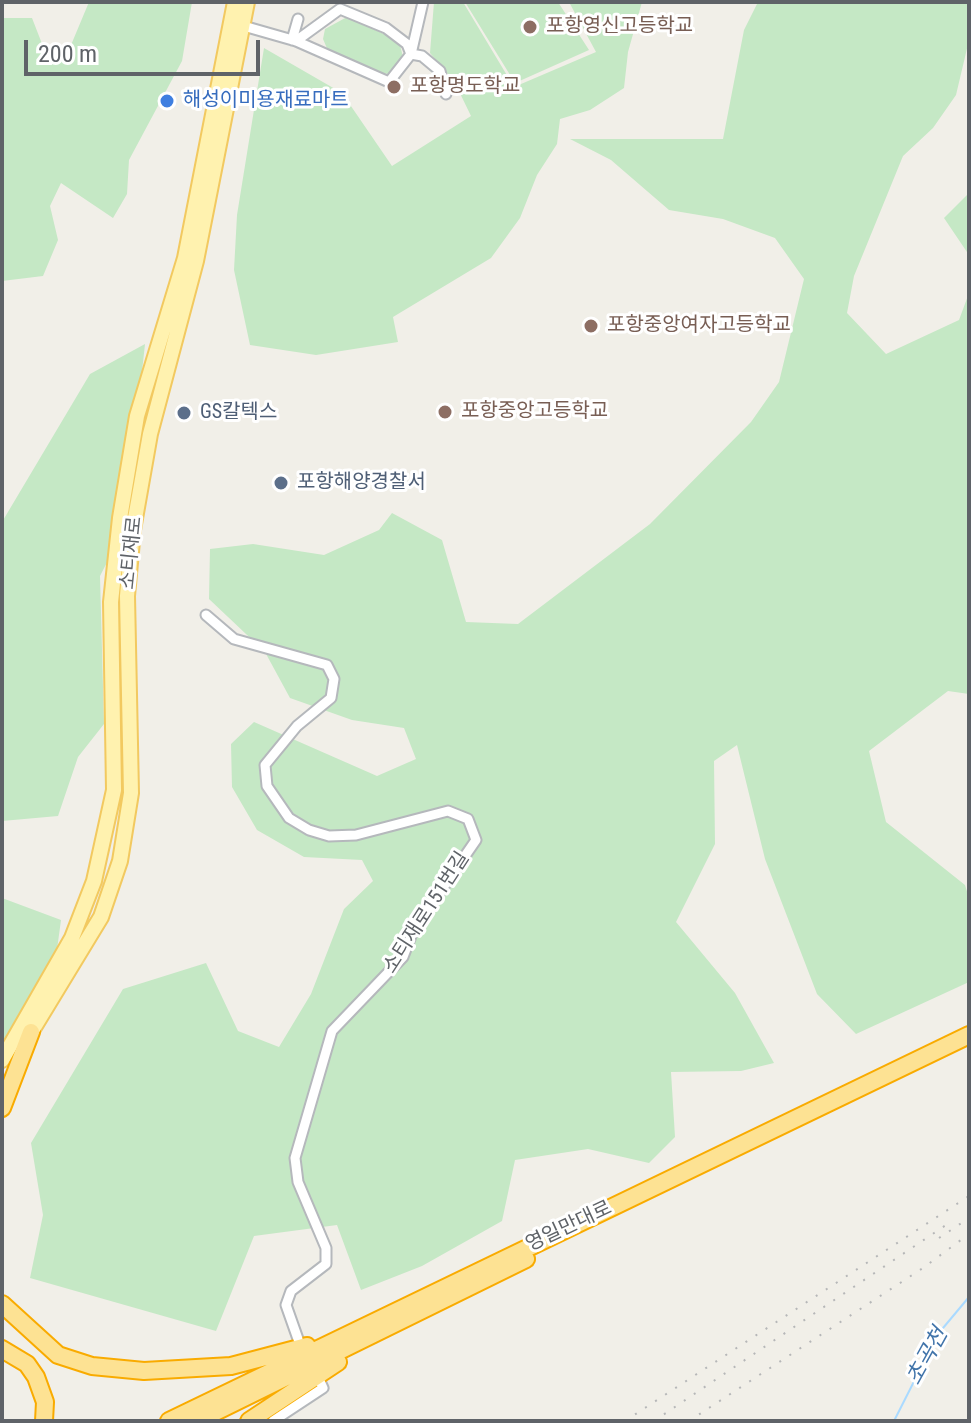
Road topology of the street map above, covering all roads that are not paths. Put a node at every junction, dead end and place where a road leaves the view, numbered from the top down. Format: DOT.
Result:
graph roads {
  1 [pos="235,2"];
  2 [pos="247,2"];
  3 [pos="354,2"];
  4 [pos="423,2"];
  5 [pos="340,9"];
  6 [pos="298,19"];
  7 [pos="240,25"];
  8 [pos="294,40"];
  9 [pos="411,54"];
  10 [pos="446,94"];
  11 [pos="206,615"];
  12 [pos="31,1032"];
  13 [pos="969,1035"];
  14 [pos="969,1045"];
  15 [pos="2,1060"];
  16 [pos="2,1085"];
  17 [pos="2,1108"];
  18 [pos="2,1304"];
  19 [pos="388,1329"];
  20 [pos="347,1335"];
  21 [pos="298,1339"];
  22 [pos="2,1349"];
  23 [pos="319,1379"];
  24 [pos="44,1421"];
  25 [pos="169,1421"];
  26 [pos="197,1421"];
  27 [pos="249,1421"];
  28 [pos="273,1421"];
  1 -- 15 [label="main road, 소티재로"];
  2 -- 7 [label="main road, 소티재로"];
  3 -- 5 [label="street"];
  4 -- 9 [label="street"];
  5 -- 8 [label="street"];
  5 -- 9 [label="street"];
  6 -- 8 [label="street"];
  7 -- 8 [label="street"];
  7 -- 12 [label="main road, 소티재로"];
  8 -- 9 [label="street"];
  9 -- 10 [label="street"];
  11 -- 21 [label="street, 소티재로151번길"];
  12 -- 16 [label="main road, 소티재로"];
  12 -- 17 [label="highway"];
  13 -- 20 [label="highway, 영일만대로"];
  14 -- 19 [label="highway, 영일만대로"];
  18 -- 20 [label="highway"];
  19 -- 26 [label="highway, 영일만대로"];
  19 -- 27 [label="highway"];
  20 -- 25 [label="highway, 영일만대로"];
  22 -- 24 [label="highway"];
  23 -- 28 [label="street"];
}
